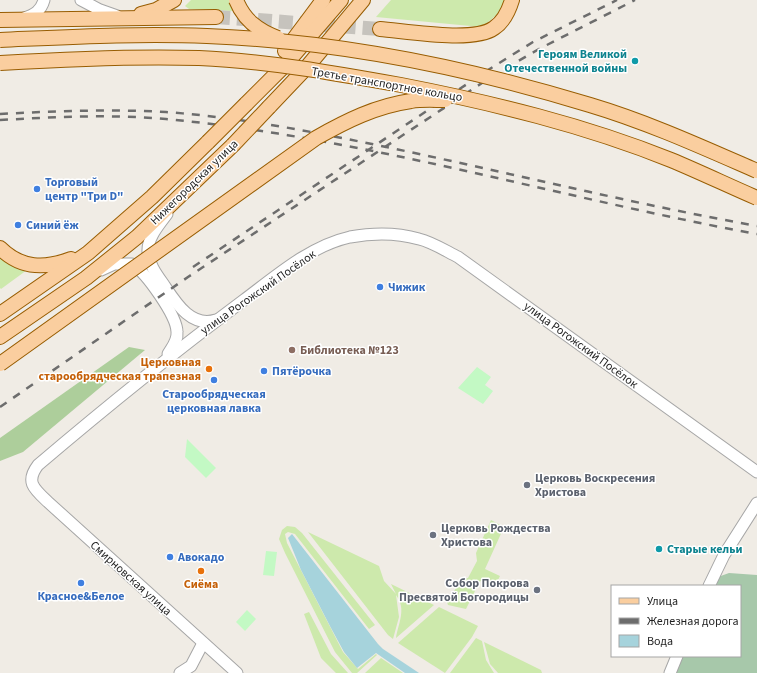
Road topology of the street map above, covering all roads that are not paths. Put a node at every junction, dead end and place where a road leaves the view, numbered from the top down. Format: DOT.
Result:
graph roads {
  1 [pos="44,0"];
  2 [pos="81,0"];
  3 [pos="174,0"];
  4 [pos="236,0"];
  5 [pos="322,0"];
  6 [pos="342,0"];
  7 [pos="363,0"];
  8 [pos="512,0"];
  9 [pos="23,18"];
  10 [pos="125,18"];
  11 [pos="216,18"];
  12 [pos="0,20"];
  13 [pos="380,28"];
  14 [pos="0,40"];
  15 [pos="293,43"];
  16 [pos="3,63"];
  17 [pos="246,104"];
  18 [pos="506,107"];
  19 [pos="757,171"];
  20 [pos="757,198"];
  21 [pos="177,201"];
  22 [pos="0,248"];
  23 [pos="88,253"];
  24 [pos="86,278"];
  25 [pos="0,314"];
  26 [pos="220,318"];
  27 [pos="0,336"];
  28 [pos="164,360"];
  29 [pos="0,364"];
  30 [pos="757,472"];
  31 [pos="32,483"];
  32 [pos="757,502"];
  33 [pos="709,585"];
  34 [pos="203,643"];
  35 [pos="677,657"];
  36 [pos="180,673"];
  37 [pos="237,673"];
  38 [pos="670,673"];
  1 -- 9 [label="street"];
  2 -- 10 [label="street"];
  3 -- 10 [label="main road"];
  4 -- 15 [label="main road, bridge"];
  5 -- 17 [label="main road"];
  6 -- 17 [label="main road, Нижегородская улица"];
  7 -- 21 [label="main road, Нижегородская улица, bridge"];
  8 -- 13 [label="main road"];
  9 -- 10 [label="main road"];
  9 -- 12 [label="main road"];
  10 -- 11 [label="main road"];
  14 -- 15 [label="main road, Третье транспортное кольцо, bridge"];
  15 -- 19 [label="main road, Третье транспортное кольцо, bridge"];
  16 -- 18 [label="main road, Третье транспортное кольцо, bridge"];
  17 -- 23 [label="main road, Нижегородская улица, bridge"];
  18 -- 20 [label="main road, Третье транспортное кольцо, bridge"];
  18 -- 29 [label="main road, bridge"];
  21 -- 24 [label="main road, Нижегородская улица"];
  21 -- 26 [label="street"];
  22 -- 23 [label="main road"];
  23 -- 25 [label="main road, Нижегородская улица"];
  24 -- 27 [label="main road, Нижегородская улица"];
  24 -- 28 [label="street"];
  26 -- 28 [label="street, улица Рогожский Посёлок"];
  26 -- 30 [label="street, улица Рогожский Посёлок"];
  28 -- 31 [label="street, улица Рогожский Посёлок"];
  31 -- 34 [label="street, Смирновская улица"];
  32 -- 33 [label="street"];
  34 -- 36 [label="street"];
  34 -- 37 [label="street, Смирновская улица"];
  35 -- 38 [label="street"];
}
